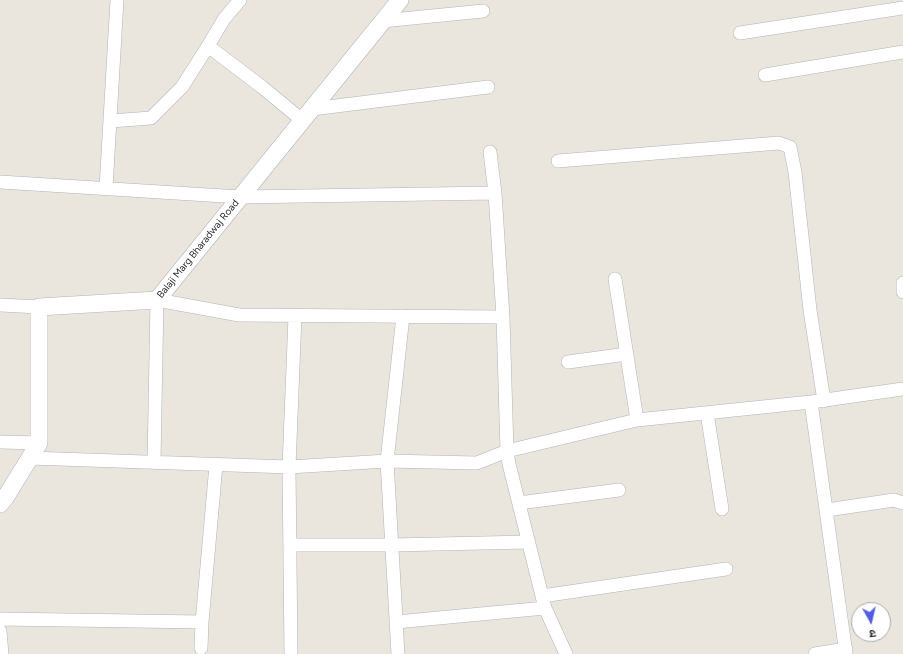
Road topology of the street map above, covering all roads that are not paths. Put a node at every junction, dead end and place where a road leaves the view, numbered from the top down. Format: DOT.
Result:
graph roads {
  1 [pos="117,0"];
  2 [pos="240,0"];
  3 [pos="400,0"];
  4 [pos="903,8"];
  5 [pos="483,11"];
  6 [pos="382,21"];
  7 [pos="740,33"];
  8 [pos="208,46"];
  9 [pos="903,52"];
  10 [pos="765,75"];
  11 [pos="488,87"];
  12 [pos="307,115"];
  13 [pos="110,121"];
  14 [pos="490,152"];
  15 [pos="558,161"];
  16 [pos="0,182"];
  17 [pos="106,188"];
  18 [pos="495,193"];
  19 [pos="240,197"];
  20 [pos="615,279"];
  21 [pos="903,283"];
  22 [pos="903,292"];
  23 [pos="157,300"];
  24 [pos="0,305"];
  25 [pos="39,307"];
  26 [pos="295,316"];
  27 [pos="403,316"];
  28 [pos="503,317"];
  29 [pos="627,354"];
  30 [pos="568,362"];
  31 [pos="903,389"];
  32 [pos="817,401"];
  33 [pos="707,413"];
  34 [pos="637,420"];
  35 [pos="0,442"];
  36 [pos="35,450"];
  37 [pos="507,451"];
  38 [pos="387,461"];
  39 [pos="154,462"];
  40 [pos="216,465"];
  41 [pos="289,466"];
  42 [pos="620,490"];
  43 [pos="903,503"];
  44 [pos="0,504"];
  45 [pos="519,504"];
  46 [pos="722,509"];
  47 [pos="827,510"];
  48 [pos="528,542"];
  49 [pos="290,545"];
  50 [pos="392,545"];
  51 [pos="726,569"];
  52 [pos="544,602"];
  53 [pos="0,619"];
  54 [pos="202,622"];
  55 [pos="396,622"];
  56 [pos="0,631"];
  57 [pos="201,648"];
  58 [pos="846,652"];
  59 [pos="2,654"];
  60 [pos="291,654"];
  61 [pos="398,654"];
  62 [pos="566,654"];
  63 [pos="815,654"];
  1 -- 13 [label="street"];
  2 -- 8 [label="street"];
  3 -- 6 [label="street, Balaji Marg Bharadwaj Road"];
  4 -- 7 [label="street"];
  5 -- 6 [label="street"];
  6 -- 12 [label="street, Balaji Marg Bharadwaj Road"];
  8 -- 12 [label="street"];
  8 -- 13 [label="street"];
  9 -- 10 [label="street"];
  11 -- 12 [label="street"];
  12 -- 19 [label="street, Balaji Marg Bharadwaj Road"];
  13 -- 17 [label="street"];
  14 -- 18 [label="street"];
  15 -- 32 [label="street"];
  16 -- 17 [label="street"];
  17 -- 19 [label="street"];
  18 -- 19 [label="street"];
  18 -- 28 [label="street"];
  19 -- 23 [label="street, Balaji Marg Bharadwaj Road"];
  20 -- 29 [label="street"];
  21 -- 22 [label="street"];
  23 -- 25 [label="street, Balaji Marg Bharadwaj Road"];
  23 -- 26 [label="street"];
  23 -- 39 [label="street"];
  24 -- 25 [label="street"];
  25 -- 36 [label="street"];
  26 -- 27 [label="street"];
  26 -- 41 [label="street"];
  27 -- 28 [label="street"];
  27 -- 38 [label="street"];
  28 -- 37 [label="street"];
  29 -- 30 [label="street"];
  29 -- 34 [label="street"];
  31 -- 32 [label="street"];
  32 -- 33 [label="street"];
  32 -- 47 [label="street"];
  33 -- 34 [label="street"];
  33 -- 46 [label="street"];
  34 -- 37 [label="street"];
  35 -- 36 [label="street"];
  36 -- 39 [label="street"];
  36 -- 44 [label="street"];
  37 -- 38 [label="street"];
  37 -- 45 [label="street"];
  38 -- 41 [label="street"];
  38 -- 50 [label="street"];
  39 -- 40 [label="street"];
  40 -- 41 [label="street"];
  40 -- 54 [label="street"];
  41 -- 49 [label="street"];
  42 -- 45 [label="street"];
  43 -- 47 [label="street"];
  45 -- 48 [label="street"];
  47 -- 58 [label="street"];
  48 -- 50 [label="street"];
  48 -- 52 [label="street"];
  49 -- 50 [label="street"];
  49 -- 60 [label="street"];
  50 -- 55 [label="street"];
  51 -- 52 [label="street"];
  52 -- 55 [label="street"];
  52 -- 62 [label="street"];
  53 -- 54 [label="street"];
  54 -- 57 [label="street"];
  55 -- 61 [label="street"];
  56 -- 59 [label="street"];
  58 -- 63 [label="street"];
}
